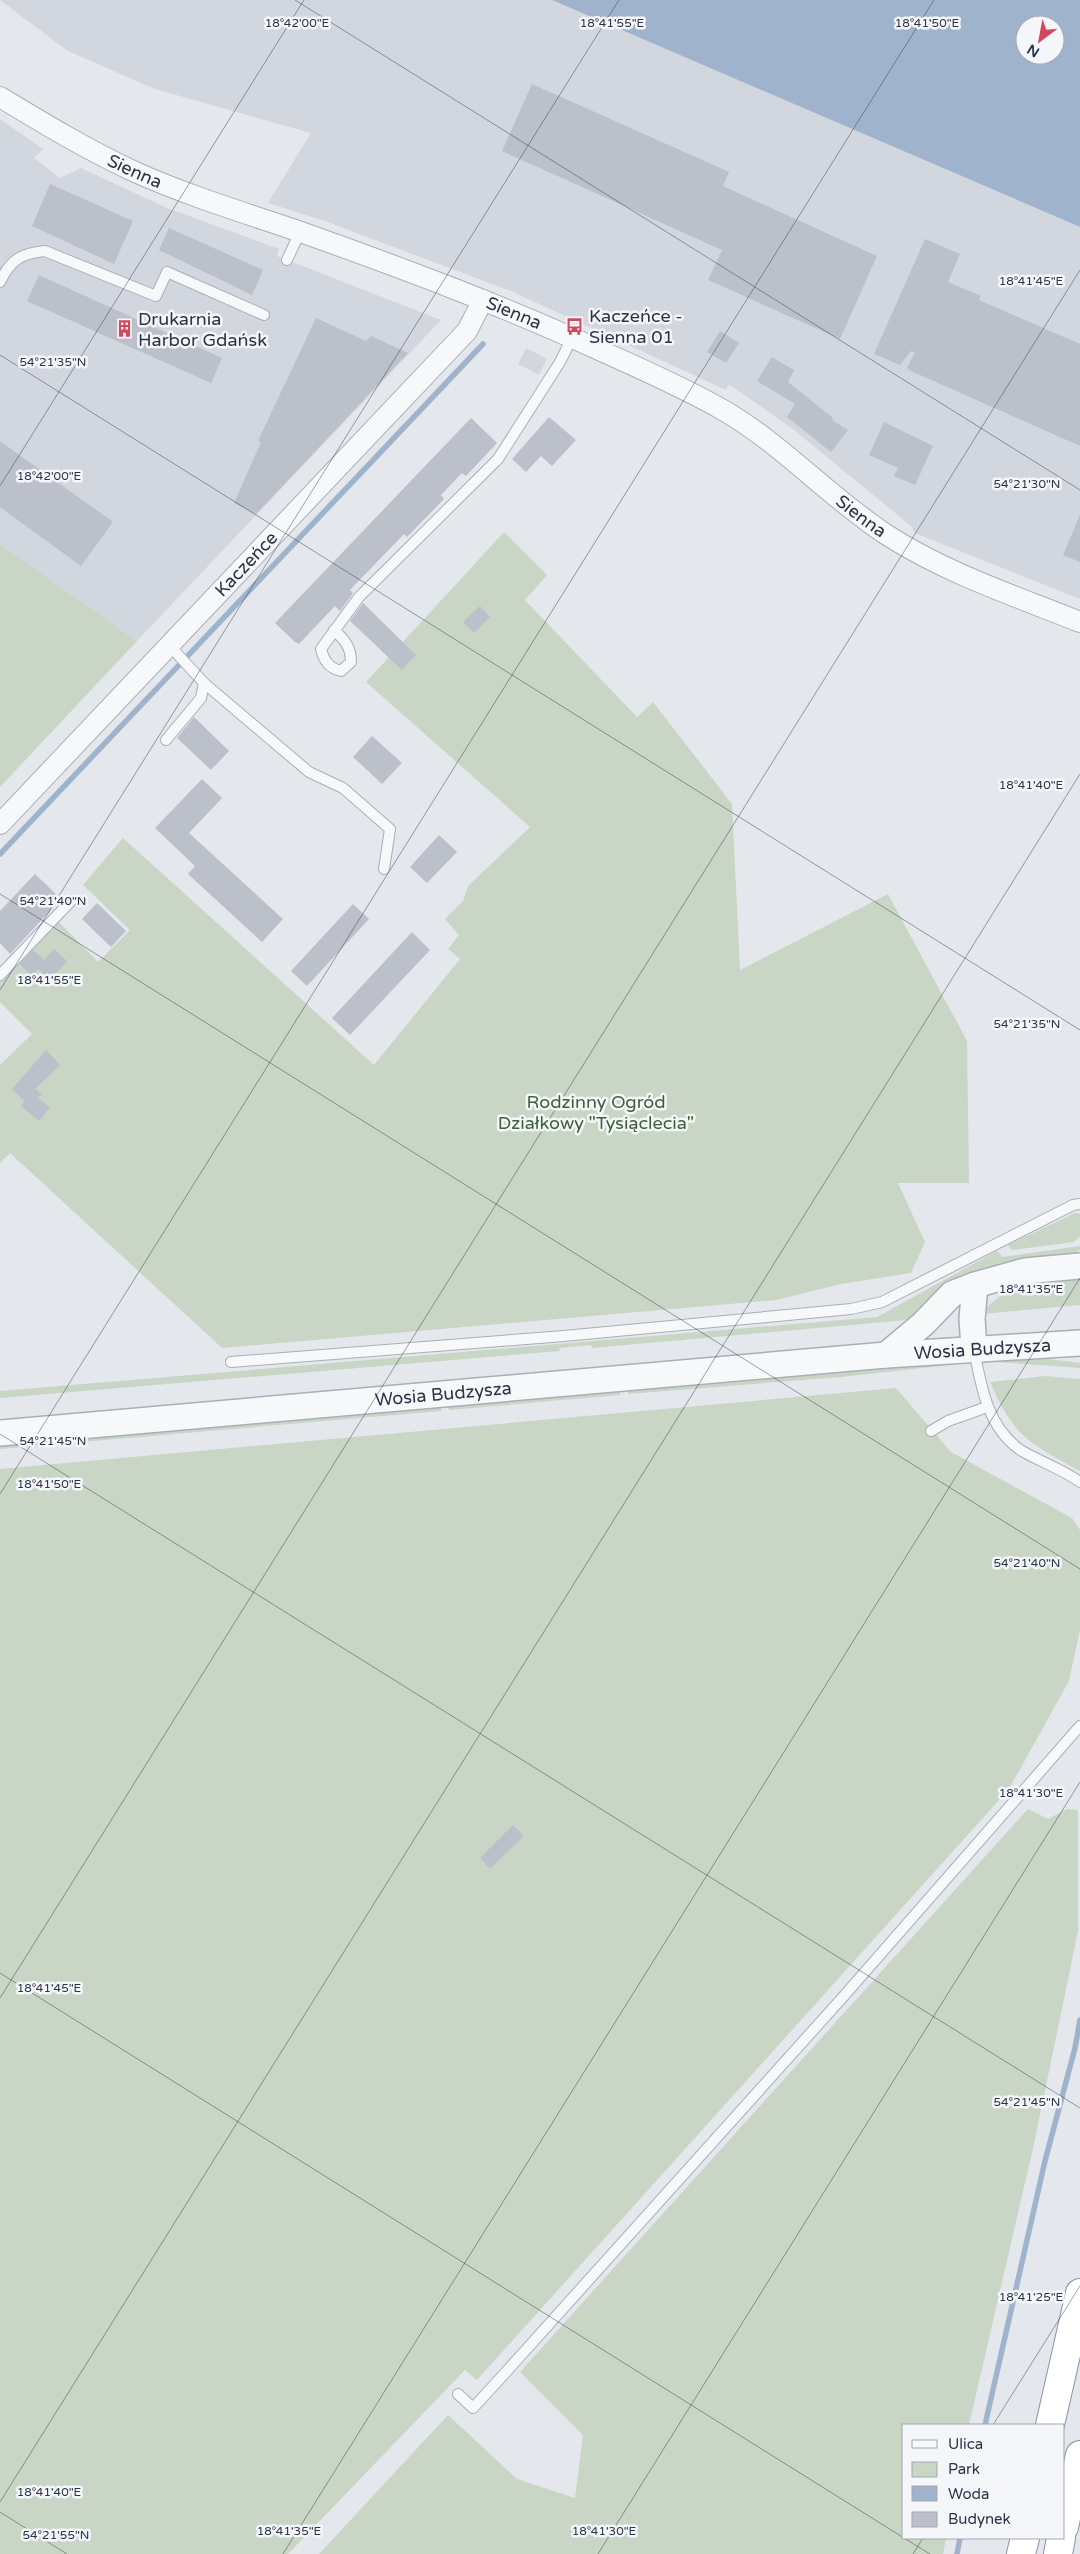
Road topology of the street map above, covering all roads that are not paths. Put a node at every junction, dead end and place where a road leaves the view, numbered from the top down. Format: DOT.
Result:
graph roads {
  1 [pos="0,97"];
  2 [pos="300,232"];
  3 [pos="288,260"];
  4 [pos="0,282"];
  5 [pos="484,300"];
  6 [pos="264,315"];
  7 [pos="572,338"];
  8 [pos="1080,622"];
  9 [pos="334,630"];
  10 [pos="173,649"];
  11 [pos="204,683"];
  12 [pos="166,740"];
  13 [pos="0,824"];
  14 [pos="384,869"];
  15 [pos="71,901"];
  16 [pos="0,974"];
  17 [pos="1080,1204"];
  18 [pos="1080,1266"];
  19 [pos="975,1285"];
  20 [pos="1080,1343"];
  21 [pos="974,1348"];
  22 [pos="886,1355"];
  23 [pos="231,1362"];
  24 [pos="987,1407"];
  25 [pos="932,1431"];
  26 [pos="0,1433"];
  27 [pos="1080,1482"];
  28 [pos="1080,1726"];
  29 [pos="1080,2294"];
  30 [pos="458,2394"];
  31 [pos="1050,2424"];
  32 [pos="1080,2456"];
  33 [pos="1065,2523"];
  34 [pos="1025,2539"];
  35 [pos="1061,2539"];
  36 [pos="1021,2554"];
  37 [pos="1058,2554"];
  1 -- 2 [label="street, Sienna"];
  2 -- 3 [label="lane"];
  2 -- 5 [label="street, Sienna"];
  4 -- 6 [label="lane"];
  5 -- 7 [label="street, Sienna"];
  5 -- 10 [label="street, Kaczeńce"];
  7 -- 8 [label="street, Sienna"];
  7 -- 9 [label="lane"];
  10 -- 11 [label="lane"];
  10 -- 13 [label="street, Kaczeńce"];
  11 -- 12 [label="lane"];
  11 -- 14 [label="lane"];
  15 -- 16 [label="lane"];
  17 -- 23 [label="lane"];
  18 -- 19 [label="street, Wosia Budzysza"];
  19 -- 21 [label="street"];
  19 -- 22 [label="street, Wosia Budzysza"];
  20 -- 21 [label="street, Wosia Budzysza"];
  21 -- 22 [label="street, Wosia Budzysza"];
  21 -- 24 [label="lane"];
  22 -- 26 [label="street, Wosia Budzysza"];
  24 -- 25 [label="lane"];
  24 -- 27 [label="lane"];
  28 -- 30 [label="lane"];
  29 -- 31 [label="highway"];
  32 -- 33 [label="highway"];
  34 -- 36 [label="highway"];
  35 -- 37 [label="highway"];
}
